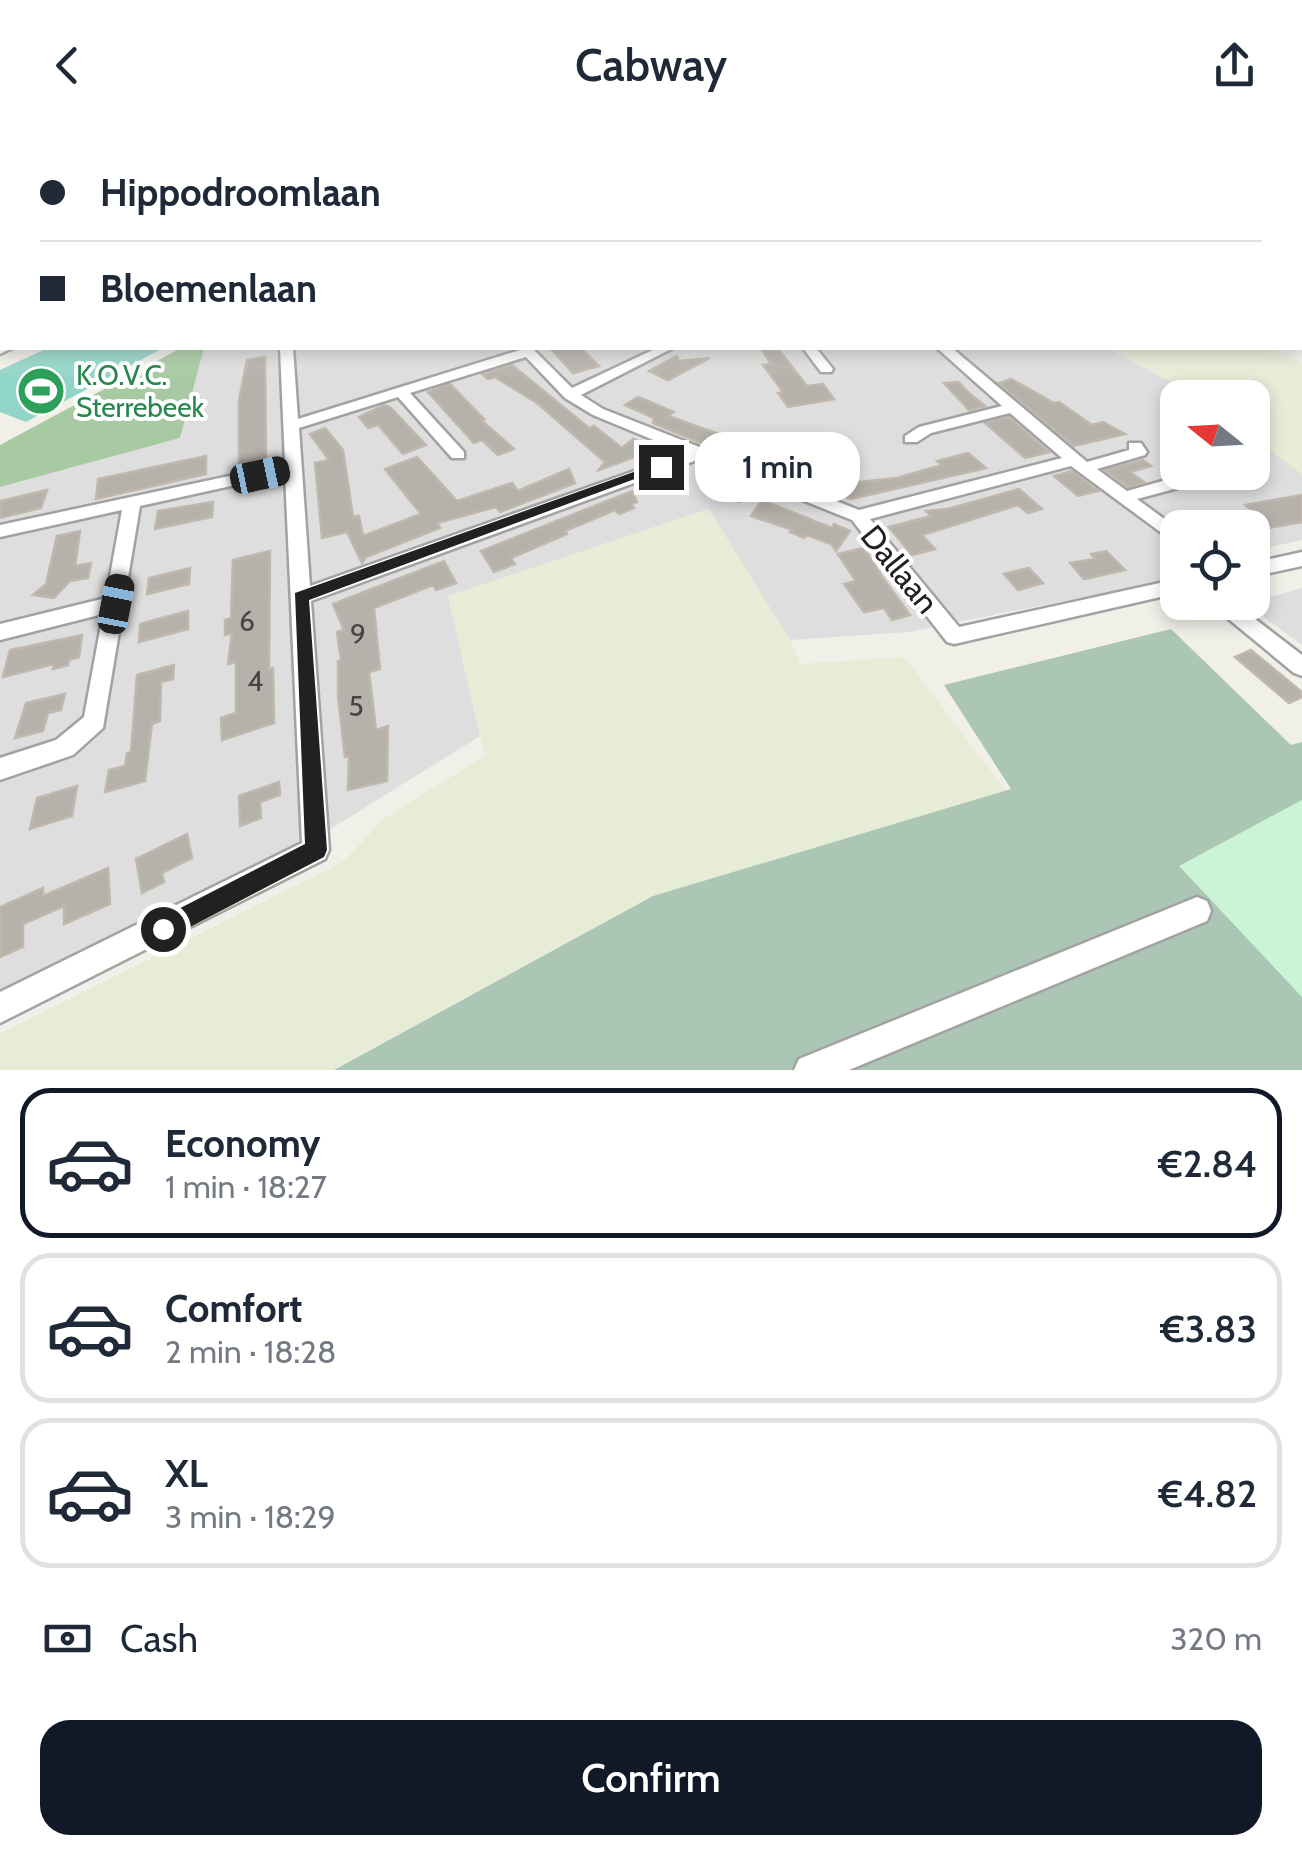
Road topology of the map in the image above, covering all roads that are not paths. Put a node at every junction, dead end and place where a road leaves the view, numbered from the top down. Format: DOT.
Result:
graph roads {
  1 [pos="286,350"];
  2 [pos="527,350"];
  3 [pos="663,350"];
  4 [pos="811,350"];
  5 [pos="946,350"];
  6 [pos="826,369"];
  7 [pos="401,392"];
  8 [pos="570,395"];
  9 [pos="1012,408"];
  10 [pos="290,426"];
  11 [pos="911,439"];
  12 [pos="1135,446"];
  13 [pos="697,454"];
  14 [pos="458,455"];
  15 [pos="1079,464"];
  16 [pos="291,468"];
  17 [pos="1160,487"];
  18 [pos="1123,498"];
  19 [pos="132,503"];
  20 [pos="858,516"];
  21 [pos="1160,526"];
  22 [pos="0,531"];
  23 [pos="1302,559"];
  24 [pos="1270,566"];
  25 [pos="1160,590"];
  26 [pos="301,597"];
  27 [pos="116,604"];
  28 [pos="1241,620"];
  29 [pos="0,632"];
  30 [pos="1302,667"];
  31 [pos="0,769"];
  32 [pos="1197,910"];
  33 [pos="0,1008"];
  34 [pos="810,1070"];
  1 -- 10 [label="street"];
  2 -- 7 [label="street"];
  2 -- 8 [label="street, Dallaan"];
  3 -- 8 [label="street"];
  4 -- 6 [label="street"];
  5 -- 9 [label="street"];
  7 -- 10 [label="street"];
  7 -- 14 [label="street"];
  8 -- 13 [label="street, Dallaan"];
  9 -- 11 [label="street"];
  9 -- 15 [label="street"];
  10 -- 16 [label="street"];
  12 -- 15 [label="street"];
  13 -- 20 [label="street, Dallaan"];
  13 -- 26 [label="street"];
  15 -- 18 [label="street"];
  15 -- 20 [label="street"];
  16 -- 19 [label="street"];
  16 -- 26 [label="street"];
  17 -- 18 [label="street"];
  18 -- 21 [label="street"];
  19 -- 22 [label="street"];
  19 -- 27 [label="street"];
  20 -- 25 [label="street, Dallaan"];
  23 -- 24 [label="street"];
  26 -- 33 [label="street"];
  27 -- 29 [label="street"];
  27 -- 31 [label="street"];
  28 -- 30 [label="street"];
  32 -- 34 [label="street"];
}
